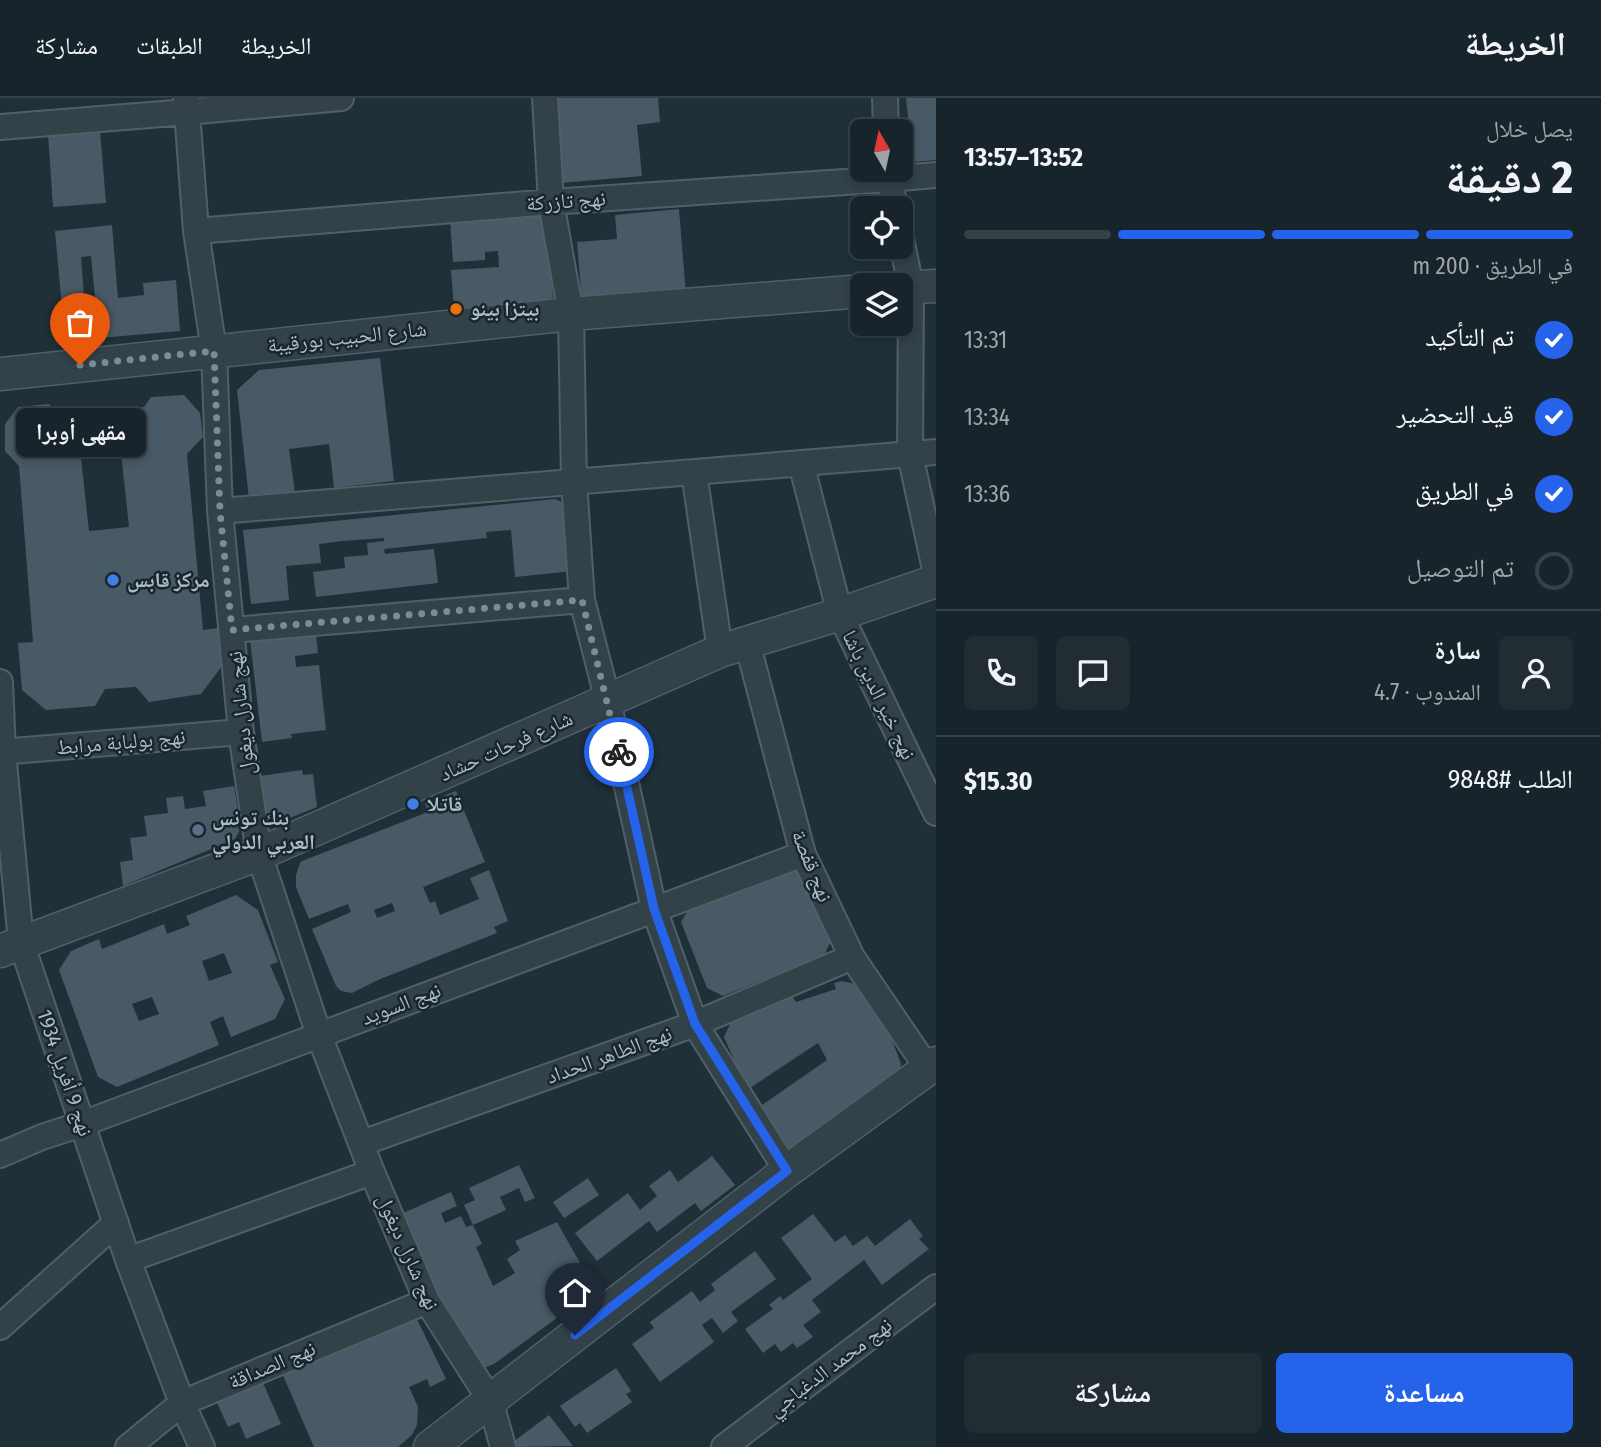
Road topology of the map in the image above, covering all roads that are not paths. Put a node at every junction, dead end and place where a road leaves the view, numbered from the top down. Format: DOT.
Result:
graph roads {
  1 [pos="341,98"];
  2 [pos="545,98"];
  3 [pos="884,98"];
  4 [pos="187,105"];
  5 [pos="885,119"];
  6 [pos="0,127"];
  7 [pos="914,175"];
  8 [pos="936,175"];
  9 [pos="850,178"];
  10 [pos="551,202"];
  11 [pos="196,231"];
  12 [pos="907,259"];
  13 [pos="916,287"];
  14 [pos="850,292"];
  15 [pos="571,314"];
  16 [pos="214,351"];
  17 [pos="0,374"];
  18 [pos="936,452"];
  19 [pos="909,454"];
  20 [pos="801,463"];
  21 [pos="694,472"];
  22 [pos="574,482"];
  23 [pos="220,511"];
  24 [pos="936,574"];
  25 [pos="936,581"];
  26 [pos="582,600"];
  27 [pos="840,614"];
  28 [pos="232,630"];
  29 [pos="733,646"];
  30 [pos="0,682"];
  31 [pos="608,701"];
  32 [pos="241,732"];
  33 [pos="1,752"];
  34 [pos="936,813"];
  35 [pos="259,854"];
  36 [pos="803,854"];
  37 [pos="654,909"];
  38 [pos="11,946"];
  39 [pos="852,957"];
  40 [pos="695,1024"];
  41 [pos="319,1035"];
  42 [pos="932,1066"];
  43 [pos="82,1124"];
  44 [pos="362,1143"];
  45 [pos="0,1155"];
  46 [pos="787,1171"];
  47 [pos="372,1172"];
  48 [pos="116,1223"];
  49 [pos="128,1260"];
  50 [pos="936,1287"];
  51 [pos="427,1301"];
  52 [pos="0,1327"];
  53 [pos="490,1400"];
  54 [pos="182,1403"];
  55 [pos="128,1447"];
  56 [pos="202,1447"];
  57 [pos="430,1447"];
  58 [pos="503,1447"];
  59 [pos="724,1447"];
  1 -- 4 [label="street"];
  2 -- 10 [label="street"];
  3 -- 5 [label="street"];
  4 -- 6 [label="street"];
  4 -- 11 [label="street, نهج شارل ديغول"];
  7 -- 8 [label="street, نهج تازركة"];
  9 -- 10 [label="street, نهج تازركة"];
  10 -- 11 [label="street, نهج تازركة"];
  10 -- 15 [label="street"];
  11 -- 16 [label="street, نهج شارل ديغول"];
  12 -- 13 [label="street"];
  13 -- 19 [label="street"];
  14 -- 15 [label="street, شارع الحبيب بورقيبة"];
  15 -- 16 [label="street, شارع الحبيب بورقيبة"];
  15 -- 22 [label="street"];
  16 -- 17 [label="street, شارع الحبيب بورقيبة"];
  16 -- 23 [label="street, نهج شارل ديغول"];
  18 -- 19 [label="street"];
  19 -- 20 [label="street"];
  19 -- 24 [label="street"];
  20 -- 21 [label="street"];
  20 -- 27 [label="street, نهج خير الدين باشا"];
  21 -- 22 [label="street"];
  21 -- 29 [label="street, نهج قفصة"];
  22 -- 23 [label="street"];
  22 -- 26 [label="street"];
  23 -- 28 [label="street, نهج شارل ديغول"];
  25 -- 27 [label="street, شارع فرحات حشاد"];
  26 -- 28 [label="street"];
  26 -- 31 [label="street"];
  27 -- 29 [label="street, شارع فرحات حشاد"];
  27 -- 34 [label="street, نهج خير الدين باشا"];
  28 -- 32 [label="street, نهج شارل ديغول"];
  29 -- 31 [label="street, شارع فرحات حشاد"];
  29 -- 36 [label="street, نهج قفصة"];
  30 -- 33 [label="street, نهج 9 أفريل 1934"];
  31 -- 35 [label="street, شارع فرحات حشاد"];
  31 -- 37 [label="street"];
  32 -- 33 [label="street, نهج بولبابة مرابط"];
  32 -- 35 [label="street, نهج شارل ديغول"];
  33 -- 38 [label="street, نهج 9 أفريل 1934"];
  35 -- 38 [label="street, شارع فرحات حشاد"];
  35 -- 41 [label="street, نهج شارل ديغول"];
  36 -- 37 [label="street, نهج السويد"];
  36 -- 39 [label="street, نهج قفصة"];
  37 -- 40 [label="street"];
  37 -- 41 [label="street, نهج السويد"];
  38 -- 43 [label="street, نهج 9 أفريل 1934"];
  39 -- 40 [label="street, نهج الطاهر الحداد"];
  39 -- 42 [label="street, نهج قفصة"];
  40 -- 44 [label="street, نهج الطاهر الحداد"];
  40 -- 46 [label="street"];
  41 -- 43 [label="street, نهج السويد"];
  41 -- 44 [label="street, نهج شارل ديغول"];
  42 -- 46 [label="street"];
  43 -- 45 [label="street, نهج السويد"];
  43 -- 48 [label="street, نهج 9 أفريل 1934"];
  44 -- 47 [label="street, نهج شارل ديغول"];
  46 -- 53 [label="street"];
  47 -- 49 [label="street"];
  47 -- 51 [label="street, نهج شارل ديغول"];
  48 -- 49 [label="street, نهج 9 أفريل 1934"];
  48 -- 52 [label="street"];
  49 -- 54 [label="street, نهج 9 أفريل 1934"];
  50 -- 59 [label="street, نهج محمد الدغباجي"];
  51 -- 53 [label="street, نهج شارل ديغول"];
  51 -- 54 [label="street, نهج الصداقة"];
  53 -- 57 [label="street"];
  53 -- 58 [label="street, نهج شارل ديغول"];
  54 -- 55 [label="street, نهج الصداقة"];
  54 -- 56 [label="street, نهج 9 أفريل 1934"];
}
